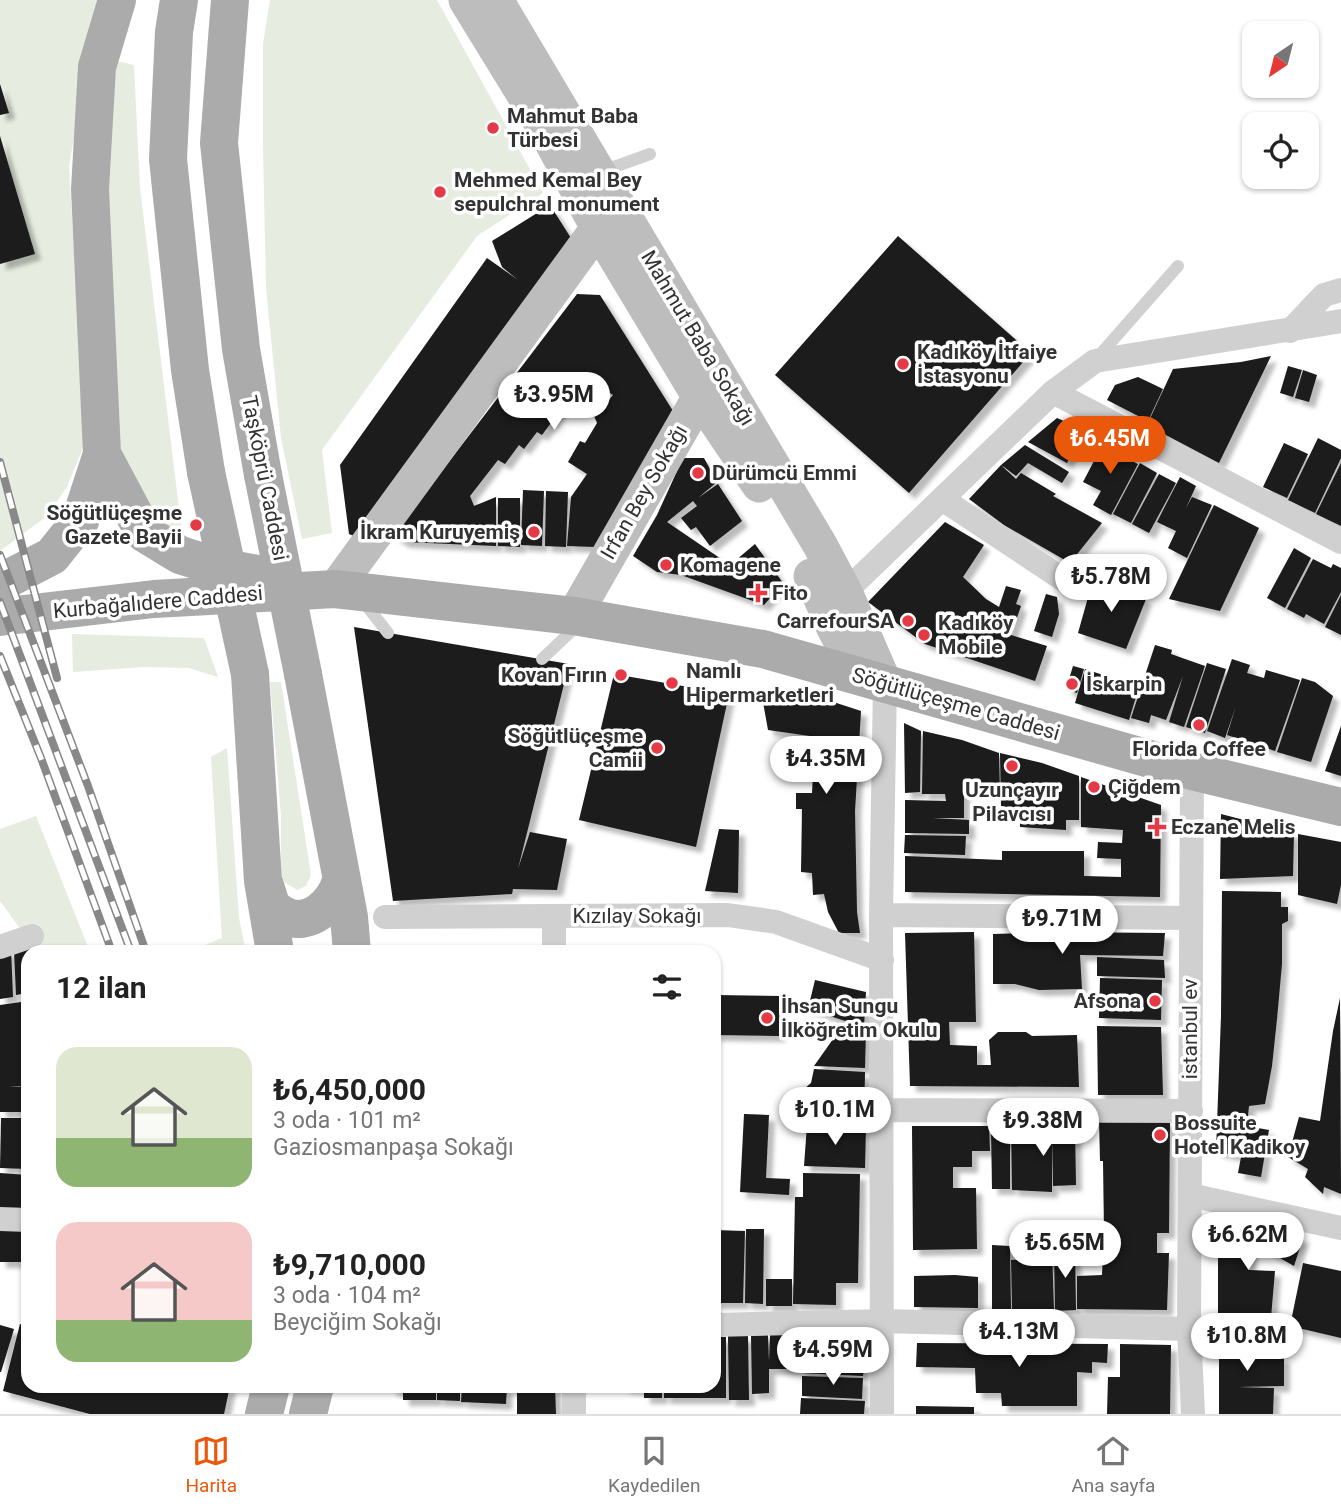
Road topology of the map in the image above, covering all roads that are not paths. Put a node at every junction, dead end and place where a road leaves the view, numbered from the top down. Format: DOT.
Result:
graph roads {
  1 [pos="117,0"];
  2 [pos="179,0"];
  3 [pos="231,1"];
  4 [pos="480,6"];
  5 [pos="650,154"];
  6 [pos="600,173"];
  7 [pos="598,228"];
  8 [pos="1178,267"];
  9 [pos="1341,290"];
  10 [pos="1341,321"];
  11 [pos="1290,331"];
  12 [pos="1095,361"];
  13 [pos="707,383"];
  14 [pos="1053,392"];
  15 [pos="102,454"];
  16 [pos="942,499"];
  17 [pos="1341,542"];
  18 [pos="1064,580"];
  19 [pos="0,583"];
  20 [pos="336,590"];
  21 [pos="845,592"];
  22 [pos="0,617"];
  23 [pos="580,617"];
  24 [pos="388,633"];
  25 [pos="542,659"];
  26 [pos="872,680"];
  27 [pos="1192,771"];
  28 [pos="1341,807"];
  29 [pos="263,881"];
  30 [pos="341,881"];
  31 [pos="881,915"];
  32 [pos="554,916"];
  33 [pos="384,917"];
  34 [pos="1190,918"];
  35 [pos="32,936"];
  36 [pos="274,945"];
  37 [pos="351,945"];
  38 [pos="554,945"];
  39 [pos="0,947"];
  40 [pos="882,960"];
  41 [pos="883,1110"];
  42 [pos="1191,1111"];
  43 [pos="1190,1195"];
  44 [pos="0,1219"];
  45 [pos="21,1220"];
  46 [pos="1341,1228"];
  47 [pos="884,1321"];
  48 [pos="721,1325"];
  49 [pos="1189,1329"];
  50 [pos="269,1393"];
  51 [pos="314,1393"];
  52 [pos="574,1393"];
  53 [pos="264,1414"];
  54 [pos="308,1414"];
  55 [pos="574,1414"];
  56 [pos="883,1414"];
  57 [pos="1193,1414"];
  1 -- 15 [label="main road"];
  2 -- 29 [label="main road, bridge"];
  3 -- 30 [label="main road, Taşköprü Caddesi, bridge"];
  4 -- 6 [label="street, Mahmut Baba Sokağı"];
  4 -- 7 [label="street, Mahmut Baba Sokağı"];
  5 -- 6 [label="lane"];
  6 -- 13 [label="street, Mahmut Baba Sokağı"];
  7 -- 13 [label="street, Mahmut Baba Sokağı"];
  7 -- 20 [label="street"];
  8 -- 12 [label="lane"];
  9 -- 11 [label="street"];
  10 -- 11 [label="street"];
  11 -- 12 [label="street"];
  12 -- 14 [label="street"];
  13 -- 21 [label="street, Mahmut Baba Sokağı"];
  13 -- 23 [label="street, Irfan Bey Sokağı"];
  13 -- 26 [label="street, Mahmut Baba Sokağı"];
  14 -- 16 [label="street"];
  14 -- 17 [label="street"];
  15 -- 19 [label="main road"];
  15 -- 20 [label="main road"];
  16 -- 18 [label="street"];
  16 -- 21 [label="street"];
  20 -- 22 [label="main road, Kurbağalıdere Caddesi"];
  20 -- 23 [label="main road, Söğütlüçeşme Caddesi"];
  20 -- 24 [label="lane"];
  21 -- 26 [label="street, Mahmut Baba Sokağı"];
  23 -- 25 [label="lane"];
  23 -- 26 [label="main road, Söğütlüçeşme Caddesi"];
  26 -- 27 [label="main road, Söğütlüçeşme Caddesi"];
  26 -- 31 [label="street"];
  27 -- 28 [label="main road, Söğütlüçeşme Caddesi"];
  27 -- 34 [label="street, istanbul ev"];
  29 -- 30 [label="main road"];
  29 -- 36 [label="main road"];
  30 -- 37 [label="main road, Taşköprü Caddesi"];
  31 -- 34 [label="street"];
  31 -- 40 [label="street"];
  32 -- 33 [label="street, Kızılay Sokağı"];
  32 -- 38 [label="street"];
  32 -- 40 [label="street, Kızılay Sokağı"];
  34 -- 42 [label="street, istanbul ev"];
  35 -- 39 [label="street"];
  40 -- 41 [label="street"];
  41 -- 42 [label="street"];
  41 -- 47 [label="street"];
  42 -- 43 [label="street, istanbul ev"];
  43 -- 46 [label="street"];
  43 -- 49 [label="street, istanbul ev"];
  44 -- 45 [label="street"];
  47 -- 48 [label="street"];
  47 -- 49 [label="street"];
  47 -- 56 [label="street"];
  49 -- 57 [label="street, istanbul ev"];
  50 -- 53 [label="main road"];
  51 -- 54 [label="main road"];
  52 -- 55 [label="street"];
}
